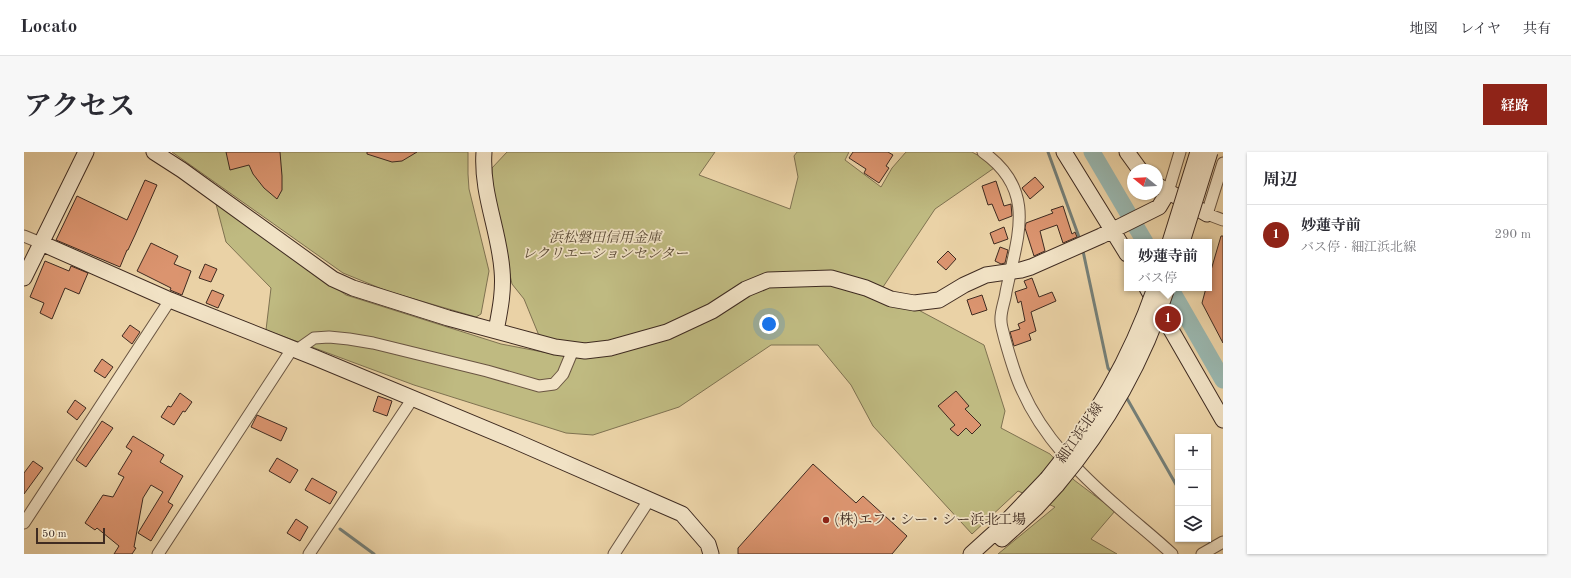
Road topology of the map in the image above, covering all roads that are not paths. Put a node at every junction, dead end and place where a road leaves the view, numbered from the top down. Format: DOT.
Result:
graph roads {
  1 [pos="86,152"];
  2 [pos="154,152"];
  3 [pos="484,152"];
  4 [pos="983,152"];
  5 [pos="1064,152"];
  6 [pos="1128,152"];
  7 [pos="1180,152"];
  8 [pos="1198,152"];
  9 [pos="1210,152"];
  10 [pos="1223,163"];
  11 [pos="1136,164"];
  12 [pos="1163,186"];
  13 [pos="1163,189"];
  14 [pos="1160,200"];
  15 [pos="1207,214"];
  16 [pos="1223,220"];
  17 [pos="1117,227"];
  18 [pos="24,236"];
  19 [pos="1171,239"];
  20 [pos="1183,239"];
  21 [pos="41,243"];
  22 [pos="1124,246"];
  23 [pos="1010,271"];
  24 [pos="24,278"];
  25 [pos="1149,291"];
  26 [pos="1154,291"];
  27 [pos="1166,291"];
  28 [pos="170,300"];
  29 [pos="496,331"];
  30 [pos="294,350"];
  31 [pos="573,350"];
  32 [pos="413,398"];
  33 [pos="1223,420"];
  34 [pos="1052,482"];
  35 [pos="649,500"];
  36 [pos="24,523"];
  37 [pos="1222,543"];
  38 [pos="1206,552"];
  39 [pos="158,554"];
  40 [pos="309,554"];
  41 [pos="614,554"];
  42 [pos="711,554"];
  43 [pos="971,554"];
  44 [pos="987,554"];
  45 [pos="1172,554"];
  1 -- 21 [label="street"];
  2 -- 29 [label="street"];
  3 -- 29 [label="street"];
  4 -- 23 [label="street"];
  5 -- 17 [label="street"];
  6 -- 11 [label="street"];
  7 -- 12 [label="street"];
  8 -- 19 [label="street, bridge"];
  9 -- 20 [label="street, bridge"];
  10 -- 15 [label="street"];
  13 -- 15 [label="street"];
  14 -- 17 [label="street"];
  15 -- 16 [label="street"];
  17 -- 22 [label="street"];
  17 -- 23 [label="street"];
  18 -- 21 [label="street"];
  21 -- 24 [label="street"];
  21 -- 28 [label="street"];
  23 -- 31 [label="street"];
  23 -- 45 [label="street"];
  25 -- 33 [label="street"];
  26 -- 34 [label="street, 細江浜北線, bridge"];
  27 -- 34 [label="street, 細江浜北線, bridge"];
  28 -- 30 [label="street"];
  28 -- 36 [label="street"];
  29 -- 31 [label="street"];
  30 -- 31 [label="street"];
  30 -- 32 [label="street"];
  30 -- 39 [label="street"];
  32 -- 35 [label="street"];
  32 -- 40 [label="street"];
  34 -- 43 [label="street, 細江浜北線"];
  34 -- 44 [label="street, 細江浜北線"];
  35 -- 41 [label="street"];
  35 -- 42 [label="street"];
  37 -- 38 [label="street"];
}
